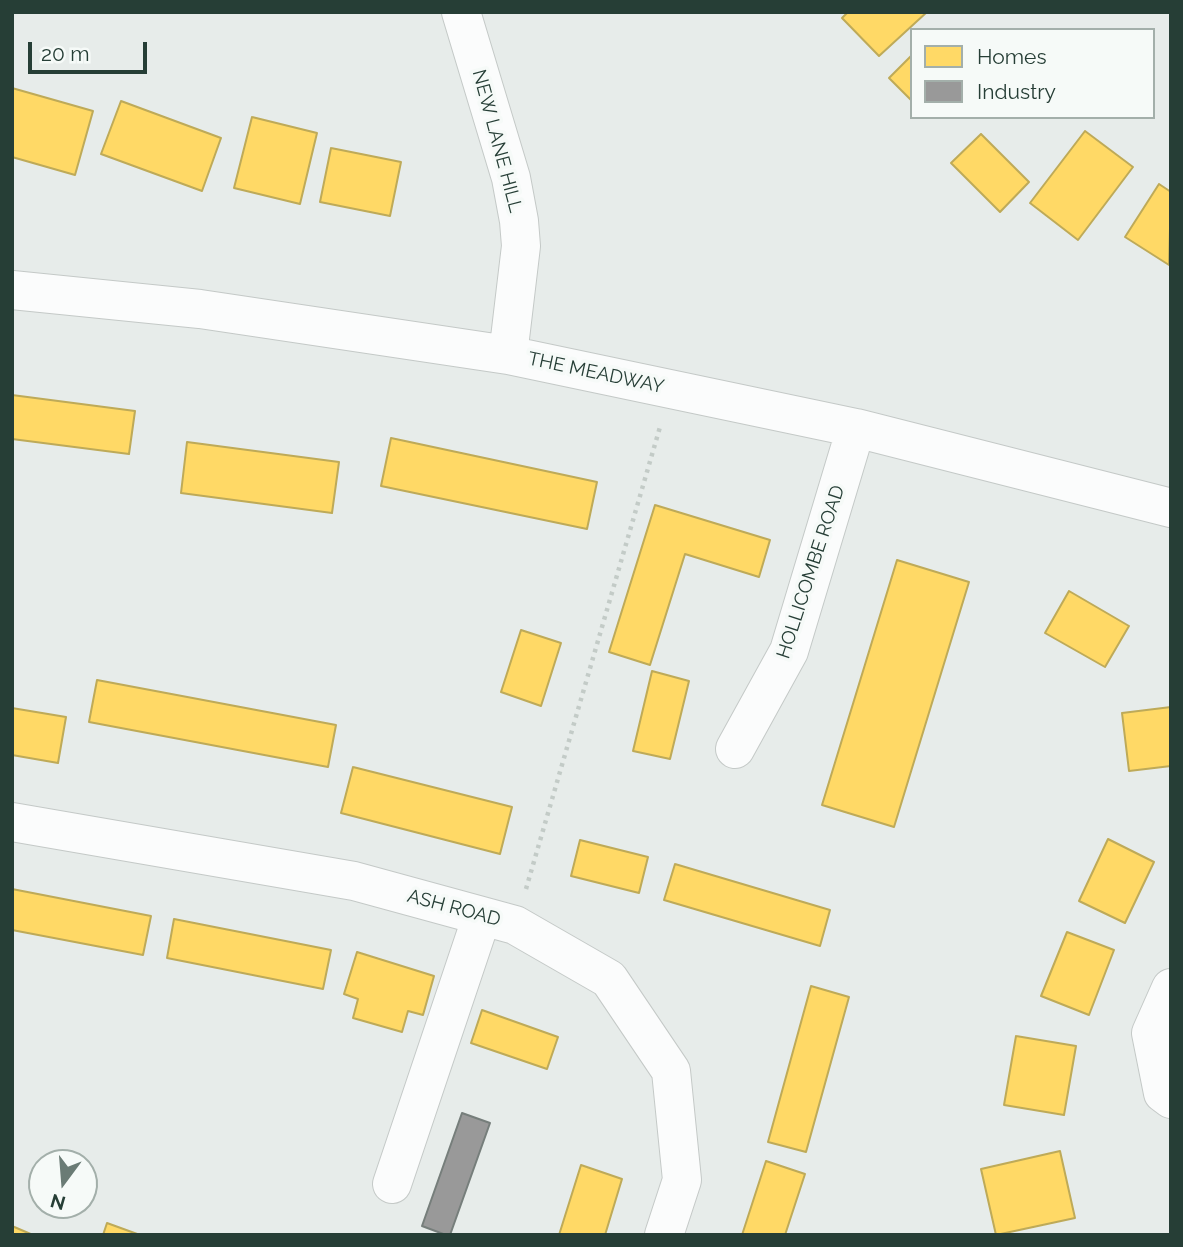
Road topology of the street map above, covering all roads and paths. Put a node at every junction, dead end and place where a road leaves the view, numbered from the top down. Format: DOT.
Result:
graph roads {
  1 [pos="461,12"];
  2 [pos="12,290"];
  3 [pos="508,355"];
  4 [pos="671,389"];
  5 [pos="856,428"];
  6 [pos="1171,508"];
  7 [pos="735,749"];
  8 [pos="12,822"];
  9 [pos="498,920"];
  10 [pos="1171,988"];
  11 [pos="1171,1099"];
  12 [pos="392,1184"];
  13 [pos="664,1235"];
  1 -- 3 [label="street, NEW LANE HILL"];
  2 -- 3 [label="street, THE MEADWAY"];
  3 -- 4 [label="street, THE MEADWAY"];
  4 -- 5 [label="street, THE MEADWAY"];
  4 -- 9 [label="path"];
  5 -- 6 [label="street, THE MEADWAY"];
  5 -- 7 [label="street, HOLLICOMBE ROAD"];
  8 -- 9 [label="street, ASH ROAD"];
  9 -- 12 [label="street"];
  9 -- 13 [label="street, ASH ROAD"];
  10 -- 11 [label="street"];
}
